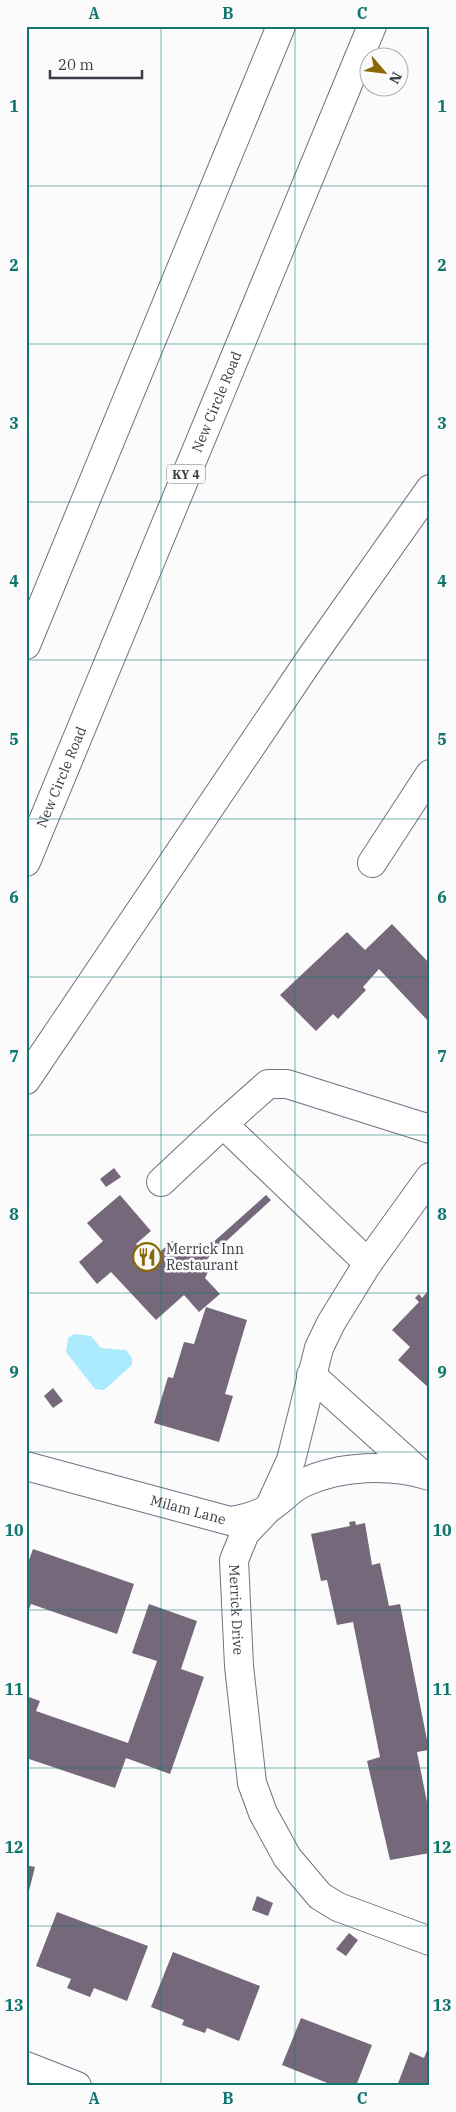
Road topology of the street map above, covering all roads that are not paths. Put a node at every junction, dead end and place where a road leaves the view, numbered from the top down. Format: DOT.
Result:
graph roads {
  1 [pos="281,26"];
  2 [pos="372,26"];
  3 [pos="430,489"];
  4 [pos="26,644"];
  5 [pos="430,774"];
  6 [pos="26,862"];
  7 [pos="372,863"];
  8 [pos="26,1080"];
  9 [pos="223,1124"];
  10 [pos="430,1129"];
  11 [pos="161,1182"];
  12 [pos="427,1186"];
  13 [pos="368,1263"];
  14 [pos="311,1375"];
  15 [pos="26,1466"];
  16 [pos="425,1475"];
  17 [pos="269,1508"];
  18 [pos="430,1941"];
  19 [pos="26,2066"];
  20 [pos="77,2086"];
  1 -- 4 [label="main road"];
  2 -- 6 [label="main road, New Circle Road / KY 4"];
  3 -- 8 [label="main road"];
  5 -- 7 [label="main road"];
  9 -- 10 [label="main road"];
  9 -- 11 [label="main road"];
  9 -- 13 [label="main road"];
  12 -- 13 [label="main road, Merrick Drive"];
  13 -- 14 [label="main road, Merrick Drive"];
  14 -- 16 [label="main road"];
  14 -- 17 [label="main road, Merrick Drive"];
  15 -- 17 [label="main road, Milam Lane"];
  16 -- 17 [label="main road, Milam Lane"];
  17 -- 18 [label="main road, Merrick Drive"];
  19 -- 20 [label="main road"];
}
